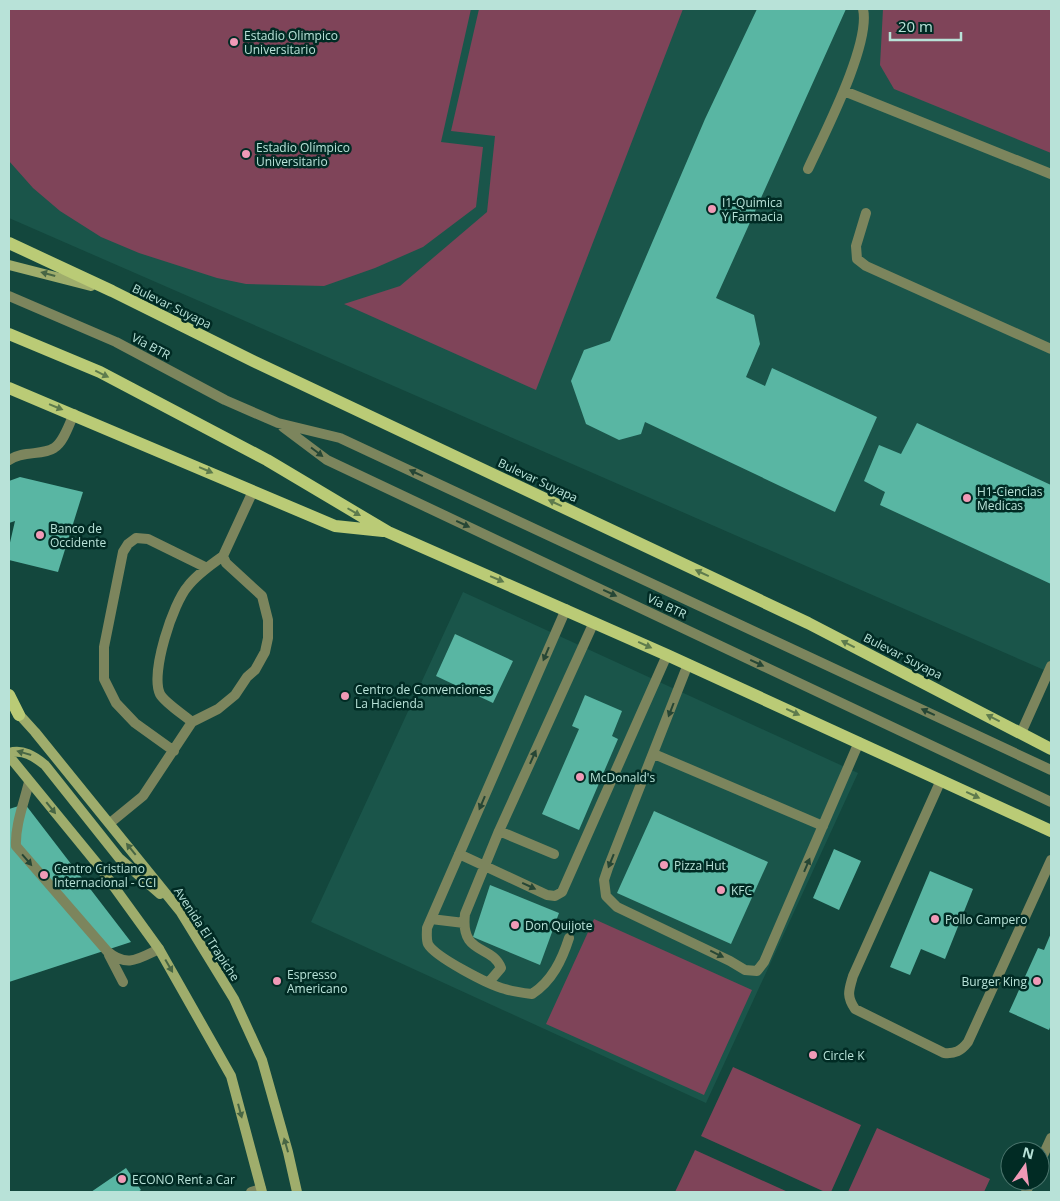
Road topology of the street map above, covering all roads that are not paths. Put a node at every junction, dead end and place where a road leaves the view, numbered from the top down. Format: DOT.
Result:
graph roads {
  1 [pos="863,9"];
  2 [pos="844,91"];
  3 [pos="808,168"];
  4 [pos="1051,174"];
  5 [pos="866,213"];
  6 [pos="9,243"];
  7 [pos="9,265"];
  8 [pos="112,291"];
  9 [pos="9,296"];
  10 [pos="9,334"];
  11 [pos="1051,350"];
  12 [pos="9,389"];
  13 [pos="74,414"];
  14 [pos="278,423"];
  15 [pos="9,460"];
  16 [pos="253,491"];
  17 [pos="388,532"];
  18 [pos="223,556"];
  19 [pos="207,568"];
  20 [pos="566,609"];
  21 [pos="594,622"];
  22 [pos="667,654"];
  23 [pos="688,664"];
  24 [pos="1051,666"];
  25 [pos="9,695"];
  26 [pos="9,702"];
  27 [pos="19,715"];
  28 [pos="192,722"];
  29 [pos="1021,733"];
  30 [pos="859,742"];
  31 [pos="1051,749"];
  32 [pos="174,751"];
  33 [pos="654,754"];
  34 [pos="9,755"];
  35 [pos="1051,770"];
  36 [pos="941,780"];
  37 [pos="29,782"];
  38 [pos="1051,802"];
  39 [pos="110,823"];
  40 [pos="823,826"];
  41 [pos="499,831"];
  42 [pos="1051,831"];
  43 [pos="459,854"];
  44 [pos="554,854"];
  45 [pos="1051,860"];
  46 [pos="485,866"];
  47 [pos="180,911"];
  48 [pos="431,920"];
  49 [pos="464,923"];
  50 [pos="569,938"];
  51 [pos="159,949"];
  52 [pos="107,952"];
  53 [pos="123,982"];
  54 [pos="489,982"];
  55 [pos="261,1191"];
  56 [pos="250,1192"];
  57 [pos="297,1192"];
  1 -- 2 [label="street"];
  2 -- 3 [label="street"];
  2 -- 4 [label="street"];
  5 -- 11 [label="street"];
  6 -- 8 [label="main road, Bulevar Suyapa"];
  8 -- 7 [label="main road, one-way"];
  29 -- 8 [label="main road, Bulevar Suyapa, one-way"];
  9 -- 14 [label="street, Vía BTR"];
  10 -- 17 [label="main road, one-way"];
  12 -- 13 [label="main road, one-way"];
  13 -- 15 [label="street"];
  13 -- 16 [label="main road, one-way"];
  35 -- 14 [label="street, Vía BTR, one-way"];
  14 -- 38 [label="street, Vía BTR, one-way"];
  16 -- 17 [label="main road"];
  16 -- 18 [label="street"];
  17 -- 20 [label="main road, one-way"];
  18 -- 19 [label="street"];
  18 -- 28 [label="street"];
  19 -- 28 [label="street"];
  19 -- 32 [label="street"];
  20 -- 21 [label="main road"];
  20 -- 43 [label="street, one-way"];
  21 -- 22 [label="main road, one-way"];
  41 -- 21 [label="street, one-way"];
  22 -- 23 [label="main road"];
  46 -- 22 [label="street, one-way"];
  23 -- 30 [label="main road, one-way"];
  23 -- 33 [label="street, one-way"];
  24 -- 29 [label="street"];
  25 -- 27 [label="main road"];
  26 -- 27 [label="main road, Avenida El Trapiche"];
  27 -- 39 [label="main road, Avenida El Trapiche"];
  28 -- 32 [label="street"];
  29 -- 31 [label="main road, Bulevar Suyapa"];
  30 -- 36 [label="main road"];
  30 -- 40 [label="street"];
  32 -- 39 [label="street"];
  33 -- 40 [label="street"];
  33 -- 40 [label="street, one-way"];
  34 -- 37 [label="main road"];
  47 -- 34 [label="main road, one-way"];
  36 -- 42 [label="main road, one-way"];
  36 -- 45 [label="street"];
  37 -- 51 [label="main road, one-way"];
  37 -- 52 [label="street, one-way"];
  47 -- 39 [label="main road, Avenida El Trapiche, one-way"];
  41 -- 44 [label="street"];
  41 -- 46 [label="street"];
  43 -- 46 [label="street"];
  43 -- 48 [label="street"];
  46 -- 49 [label="street"];
  57 -- 47 [label="main road, Avenida El Trapiche, one-way"];
  48 -- 49 [label="street"];
  48 -- 54 [label="street"];
  49 -- 54 [label="street"];
  50 -- 54 [label="street"];
  51 -- 52 [label="street"];
  51 -- 55 [label="main road, one-way"];
  52 -- 53 [label="street"];
  55 -- 56 [label="street"];
}
